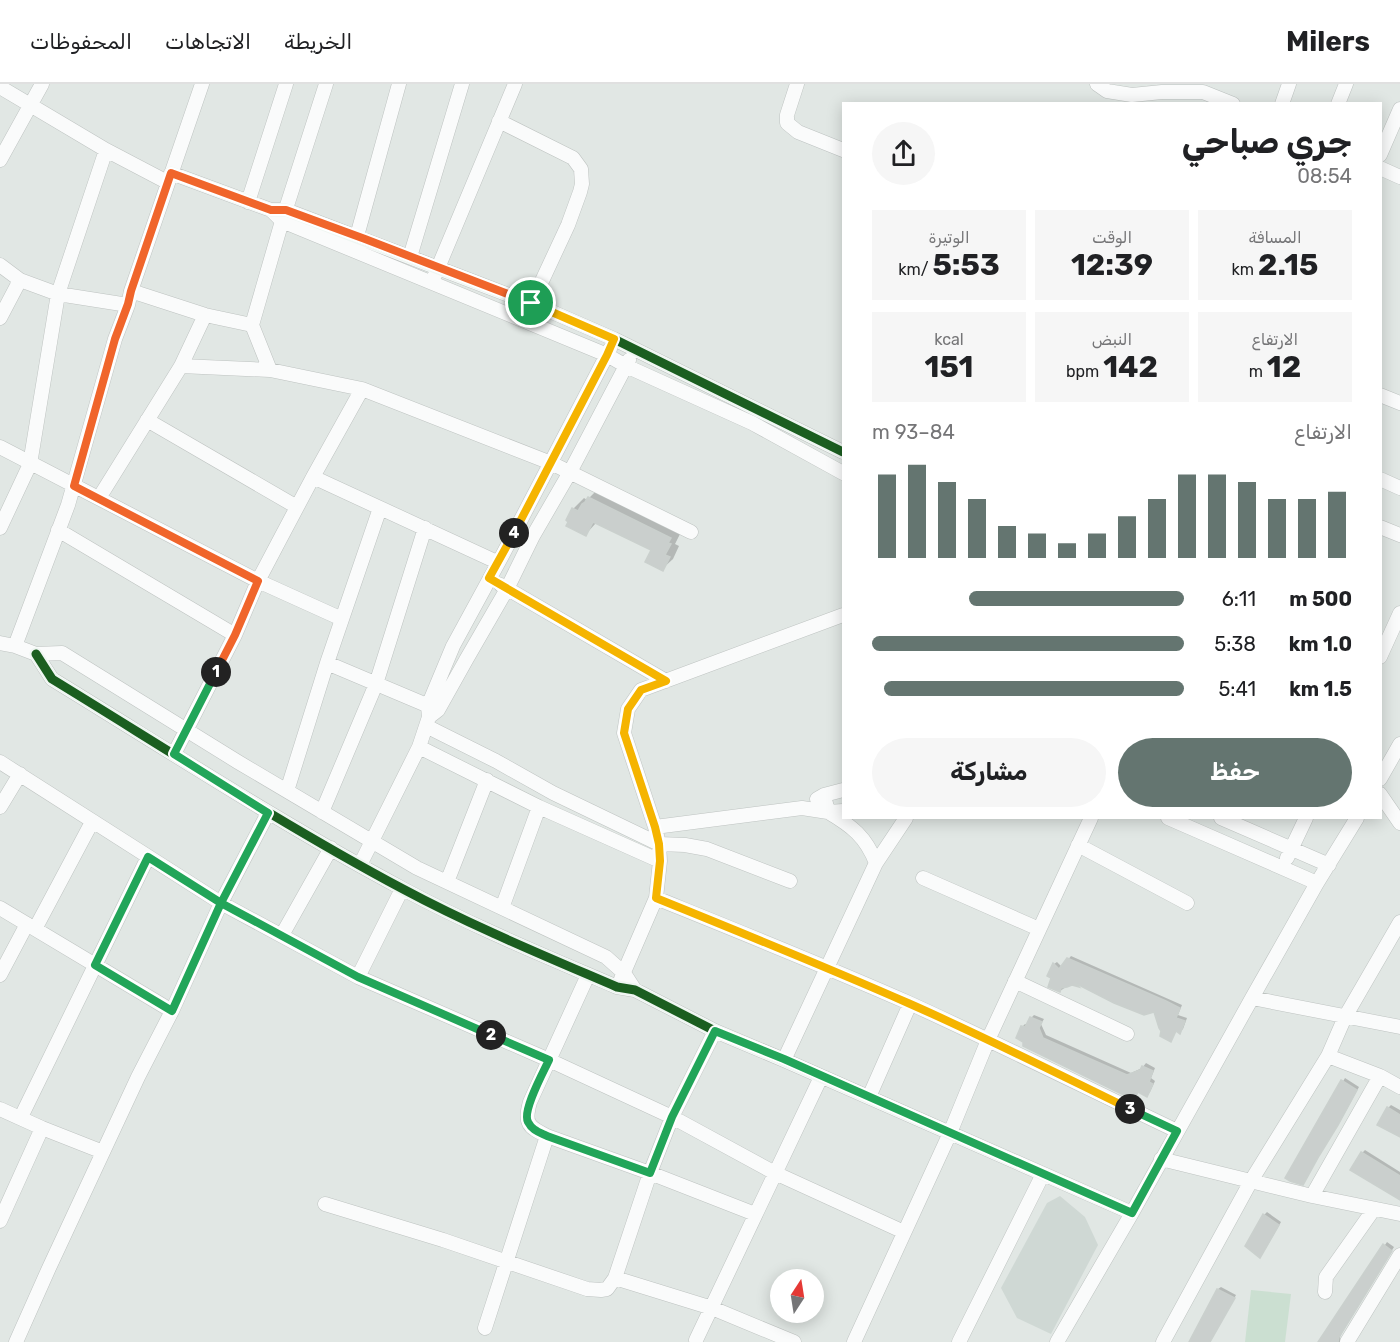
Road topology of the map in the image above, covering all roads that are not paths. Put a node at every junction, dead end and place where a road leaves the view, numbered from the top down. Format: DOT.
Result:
graph roads {
  1 [pos="42,84"];
  2 [pos="202,84"];
  3 [pos="286,84"];
  4 [pos="326,84"];
  5 [pos="399,84"];
  6 [pos="462,84"];
  7 [pos="514,84"];
  8 [pos="797,84"];
  9 [pos="1289,84"];
  10 [pos="1346,84"];
  11 [pos="0,87"];
  12 [pos="1205,88"];
  13 [pos="1102,93"];
  14 [pos="1230,102"];
  15 [pos="1283,102"];
  16 [pos="1339,102"];
  17 [pos="29,105"];
  18 [pos="1400,109"];
  19 [pos="499,121"];
  20 [pos="106,150"];
  21 [pos="842,150"];
  22 [pos="1382,150"];
  23 [pos="0,160"];
  24 [pos="1382,169"];
  25 [pos="1400,177"];
  26 [pos="169,178"];
  27 [pos="248,202"];
  28 [pos="284,216"];
  29 [pos="357,236"];
  30 [pos="410,257"];
  31 [pos="0,265"];
  32 [pos="438,268"];
  33 [pos="20,280"];
  34 [pos="432,283"];
  35 [pos="58,294"];
  36 [pos="130,298"];
  37 [pos="531,303"];
  38 [pos="206,315"];
  39 [pos="0,318"];
  40 [pos="524,321"];
  41 [pos="252,325"];
  42 [pos="614,339"];
  43 [pos="634,350"];
  44 [pos="607,355"];
  45 [pos="181,366"];
  46 [pos="626,366"];
  47 [pos="270,370"];
  48 [pos="362,389"];
  49 [pos="1382,396"];
  50 [pos="1400,404"];
  51 [pos="147,420"];
  52 [pos="0,447"];
  53 [pos="842,451"];
  54 [pos="550,463"];
  55 [pos="30,464"];
  56 [pos="570,472"];
  57 [pos="842,472"];
  58 [pos="313,477"];
  59 [pos="1382,480"];
  60 [pos="74,486"];
  61 [pos="1400,488"];
  62 [pos="99,498"];
  63 [pos="297,507"];
  64 [pos="380,508"];
  65 [pos="0,528"];
  66 [pos="425,528"];
  67 [pos="1382,528"];
  68 [pos="58,530"];
  69 [pos="692,532"];
  70 [pos="1400,535"];
  71 [pos="497,562"];
  72 [pos="489,578"];
  73 [pos="258,581"];
  74 [pos="507,589"];
  75 [pos="1400,613"];
  76 [pos="842,615"];
  77 [pos="342,620"];
  78 [pos="235,635"];
  79 [pos="0,643"];
  80 [pos="15,646"];
  81 [pos="1382,653"];
  82 [pos="36,654"];
  83 [pos="327,663"];
  84 [pos="666,681"];
  85 [pos="376,684"];
  86 [pos="430,715"];
  87 [pos="187,729"];
  88 [pos="1400,744"];
  89 [pos="419,747"];
  90 [pos="174,754"];
  91 [pos="0,762"];
  92 [pos="20,774"];
  93 [pos="1382,776"];
  94 [pos="487,780"];
  95 [pos="842,790"];
  96 [pos="287,791"];
  97 [pos="824,795"];
  98 [pos="1382,797"];
  99 [pos="0,807"];
  100 [pos="539,807"];
  101 [pos="802,808"];
  102 [pos="842,811"];
  103 [pos="322,812"];
  104 [pos="828,812"];
  105 [pos="268,813"];
  106 [pos="905,819"];
  107 [pos="1091,819"];
  108 [pos="1170,819"];
  109 [pos="1223,819"];
  110 [pos="1306,819"];
  111 [pos="1356,819"];
  112 [pos="92,822"];
  113 [pos="1400,823"];
  114 [pos="655,827"];
  115 [pos="371,842"];
  116 [pos="659,844"];
  117 [pos="1078,845"];
  118 [pos="331,848"];
  119 [pos="1291,849"];
  120 [pos="148,857"];
  121 [pos="660,861"];
  122 [pos="876,863"];
  123 [pos="360,865"];
  124 [pos="1329,865"];
  125 [pos="1282,868"];
  126 [pos="923,878"];
  127 [pos="790,881"];
  128 [pos="447,882"];
  129 [pos="1317,883"];
  130 [pos="402,889"];
  131 [pos="656,898"];
  132 [pos="221,903"];
  133 [pos="1187,903"];
  134 [pos="0,908"];
  135 [pos="502,908"];
  136 [pos="1400,922"];
  137 [pos="31,927"];
  138 [pos="1039,929"];
  139 [pos="282,935"];
  140 [pos="95,965"];
  141 [pos="827,967"];
  142 [pos="624,972"];
  143 [pos="0,975"];
  144 [pos="588,975"];
  145 [pos="358,977"];
  146 [pos="1015,981"];
  147 [pos="617,987"];
  148 [pos="635,990"];
  149 [pos="1252,998"];
  150 [pos="910,1004"];
  151 [pos="172,1011"];
  152 [pos="1345,1017"];
  153 [pos="1400,1027"];
  154 [pos="715,1031"];
  155 [pos="1127,1034"];
  156 [pos="988,1040"];
  157 [pos="1328,1056"];
  158 [pos="784,1059"];
  159 [pos="549,1060"];
  160 [pos="1380,1076"];
  161 [pos="821,1077"];
  162 [pos="1400,1087"];
  163 [pos="869,1096"];
  164 [pos="0,1109"];
  165 [pos="672,1117"];
  166 [pos="21,1118"];
  167 [pos="42,1128"];
  168 [pos="1177,1131"];
  169 [pos="950,1133"];
  170 [pos="547,1136"];
  171 [pos="103,1152"];
  172 [pos="1161,1159"];
  173 [pos="650,1173"];
  174 [pos="775,1173"];
  175 [pos="1043,1174"];
  176 [pos="1251,1181"];
  177 [pos="1312,1196"];
  178 [pos="325,1204"];
  179 [pos="1374,1209"];
  180 [pos="1132,1213"];
  181 [pos="755,1214"];
  182 [pos="1400,1214"];
  183 [pos="0,1221"];
  184 [pos="904,1232"];
  185 [pos="1400,1255"];
  186 [pos="507,1262"];
  187 [pos="615,1278"];
  188 [pos="1325,1292"];
  189 [pos="712,1308"];
  190 [pos="485,1328"];
  191 [pos="696,1340"];
  192 [pos="16,1342"];
  193 [pos="794,1342"];
  194 [pos="854,1342"];
  195 [pos="959,1342"];
  196 [pos="1057,1342"];
  197 [pos="1163,1342"];
  198 [pos="1347,1342"];
  1 -- 17 [label="street"];
  2 -- 26 [label="street"];
  3 -- 27 [label="street"];
  4 -- 28 [label="street"];
  5 -- 29 [label="street"];
  6 -- 30 [label="street"];
  7 -- 19 [label="street"];
  8 -- 21 [label="street"];
  9 -- 15 [label="street"];
  10 -- 16 [label="street"];
  11 -- 17 [label="street"];
  12 -- 13 [label="street"];
  12 -- 14 [label="street"];
  17 -- 20 [label="street"];
  17 -- 23 [label="street"];
  18 -- 22 [label="street"];
  19 -- 32 [label="street"];
  19 -- 37 [label="street"];
  20 -- 26 [label="street"];
  20 -- 35 [label="street"];
  24 -- 25 [label="street"];
  26 -- 27 [label="street"];
  26 -- 36 [label="street"];
  27 -- 28 [label="street"];
  28 -- 29 [label="street"];
  28 -- 34 [label="street"];
  28 -- 41 [label="street"];
  29 -- 30 [label="street"];
  30 -- 32 [label="street"];
  31 -- 33 [label="street"];
  32 -- 34 [label="street"];
  32 -- 37 [label="street"];
  33 -- 35 [label="street"];
  33 -- 39 [label="street"];
  34 -- 40 [label="street"];
  35 -- 36 [label="street"];
  35 -- 55 [label="street"];
  36 -- 38 [label="street"];
  36 -- 60 [label="street"];
  37 -- 40 [label="street"];
  37 -- 42 [label="street"];
  38 -- 41 [label="street"];
  38 -- 45 [label="street"];
  40 -- 44 [label="street"];
  41 -- 47 [label="street"];
  42 -- 43 [label="street"];
  42 -- 44 [label="street"];
  43 -- 46 [label="street"];
  43 -- 53 [label="street"];
  44 -- 46 [label="street"];
  44 -- 54 [label="street"];
  45 -- 47 [label="street"];
  45 -- 51 [label="street"];
  46 -- 56 [label="street"];
  46 -- 57 [label="street"];
  47 -- 48 [label="street"];
  48 -- 54 [label="street"];
  48 -- 58 [label="street"];
  49 -- 50 [label="street"];
  51 -- 62 [label="street"];
  51 -- 63 [label="street"];
  52 -- 55 [label="street"];
  54 -- 56 [label="street"];
  54 -- 71 [label="street"];
  55 -- 60 [label="street"];
  55 -- 65 [label="street"];
  56 -- 69 [label="street"];
  56 -- 74 [label="street"];
  58 -- 63 [label="street"];
  58 -- 64 [label="street"];
  59 -- 61 [label="street"];
  60 -- 62 [label="street"];
  60 -- 68 [label="street"];
  62 -- 73 [label="street"];
  63 -- 73 [label="street"];
  64 -- 66 [label="street"];
  64 -- 77 [label="street"];
  66 -- 71 [label="street"];
  66 -- 85 [label="street"];
  67 -- 70 [label="street"];
  68 -- 78 [label="street"];
  68 -- 80 [label="street"];
  71 -- 72 [label="street"];
  72 -- 74 [label="street"];
  72 -- 86 [label="street"];
  73 -- 77 [label="street"];
  73 -- 78 [label="street"];
  74 -- 84 [label="street"];
  74 -- 86 [label="street"];
  75 -- 81 [label="street"];
  76 -- 84 [label="street"];
  77 -- 83 [label="street"];
  78 -- 87 [label="street"];
  79 -- 80 [label="street"];
  80 -- 82 [label="street"];
  82 -- 87 [label="street"];
  82 -- 90 [label="street"];
  83 -- 85 [label="street"];
  83 -- 96 [label="street"];
  84 -- 114 [label="street"];
  85 -- 86 [label="street"];
  85 -- 103 [label="street"];
  86 -- 89 [label="street"];
  86 -- 116 [label="street"];
  87 -- 90 [label="street"];
  87 -- 96 [label="street"];
  88 -- 93 [label="street"];
  89 -- 94 [label="street"];
  89 -- 115 [label="street"];
  90 -- 105 [label="street"];
  91 -- 92 [label="street"];
  92 -- 99 [label="street"];
  92 -- 112 [label="street"];
  94 -- 100 [label="street"];
  94 -- 128 [label="street"];
  95 -- 97 [label="street"];
  96 -- 103 [label="street"];
  97 -- 101 [label="street"];
  97 -- 104 [label="street"];
  98 -- 113 [label="street"];
  100 -- 121 [label="street"];
  100 -- 135 [label="street"];
  101 -- 104 [label="street"];
  101 -- 114 [label="street"];
  102 -- 104 [label="street"];
  103 -- 115 [label="street"];
  104 -- 122 [label="street"];
  105 -- 118 [label="street"];
  105 -- 132 [label="street"];
  106 -- 122 [label="street"];
  107 -- 117 [label="street"];
  108 -- 125 [label="street"];
  109 -- 119 [label="street"];
  110 -- 119 [label="street"];
  111 -- 124 [label="street"];
  112 -- 120 [label="street"];
  112 -- 137 [label="street"];
  114 -- 116 [label="street"];
  115 -- 123 [label="street"];
  115 -- 128 [label="street"];
  116 -- 121 [label="street"];
  116 -- 127 [label="street"];
  117 -- 133 [label="street"];
  117 -- 138 [label="street"];
  118 -- 123 [label="street"];
  118 -- 139 [label="street"];
  119 -- 124 [label="street"];
  119 -- 125 [label="street"];
  120 -- 132 [label="street"];
  120 -- 140 [label="street"];
  121 -- 131 [label="street"];
  122 -- 141 [label="street"];
  123 -- 130 [label="street"];
  124 -- 129 [label="street"];
  125 -- 129 [label="street"];
  126 -- 138 [label="street"];
  128 -- 135 [label="street"];
  129 -- 149 [label="street"];
  130 -- 144 [label="street"];
  130 -- 145 [label="street"];
  131 -- 141 [label="street"];
  131 -- 142 [label="street"];
  132 -- 139 [label="street"];
  132 -- 151 [label="street"];
  134 -- 137 [label="street"];
  135 -- 142 [label="street"];
  136 -- 152 [label="street"];
  137 -- 140 [label="street"];
  137 -- 143 [label="street"];
  138 -- 146 [label="street"];
  139 -- 145 [label="street"];
  140 -- 151 [label="street"];
  140 -- 166 [label="street"];
  141 -- 150 [label="street"];
  141 -- 158 [label="street"];
  142 -- 147 [label="street"];
  142 -- 148 [label="street"];
  144 -- 147 [label="street"];
  144 -- 159 [label="street"];
  145 -- 159 [label="street"];
  146 -- 155 [label="street"];
  146 -- 156 [label="street"];
  147 -- 148 [label="street"];
  148 -- 154 [label="street"];
  149 -- 152 [label="street"];
  149 -- 168 [label="street"];
  150 -- 156 [label="street"];
  150 -- 163 [label="street"];
  151 -- 171 [label="street"];
  152 -- 153 [label="street"];
  152 -- 157 [label="street"];
  154 -- 158 [label="street"];
  154 -- 165 [label="street"];
  156 -- 168 [label="street"];
  156 -- 169 [label="street"];
  157 -- 160 [label="street"];
  157 -- 176 [label="street"];
  158 -- 161 [label="street"];
  159 -- 165 [label="street"];
  159 -- 170 [label="street"];
  160 -- 162 [label="street"];
  160 -- 177 [label="street"];
  161 -- 163 [label="street"];
  161 -- 174 [label="street"];
  163 -- 169 [label="street"];
  164 -- 166 [label="street"];
  165 -- 173 [label="street"];
  165 -- 174 [label="street"];
  166 -- 167 [label="street"];
  167 -- 171 [label="street"];
  167 -- 183 [label="street"];
  168 -- 172 [label="street"];
  169 -- 175 [label="street"];
  169 -- 184 [label="street"];
  170 -- 173 [label="street"];
  170 -- 186 [label="street"];
  171 -- 192 [label="street"];
  172 -- 176 [label="street"];
  172 -- 180 [label="street"];
  173 -- 181 [label="street"];
  173 -- 187 [label="street"];
  174 -- 181 [label="street"];
  174 -- 184 [label="street"];
  175 -- 180 [label="street"];
  175 -- 195 [label="street"];
  176 -- 177 [label="street"];
  176 -- 197 [label="street"];
  177 -- 179 [label="street"];
  178 -- 186 [label="street"];
  179 -- 182 [label="street"];
  179 -- 188 [label="street"];
  180 -- 196 [label="street"];
  181 -- 189 [label="street"];
  184 -- 194 [label="street"];
  185 -- 198 [label="street"];
  186 -- 187 [label="street"];
  186 -- 190 [label="street"];
  187 -- 189 [label="street"];
  189 -- 191 [label="street"];
  189 -- 193 [label="street"];
}
